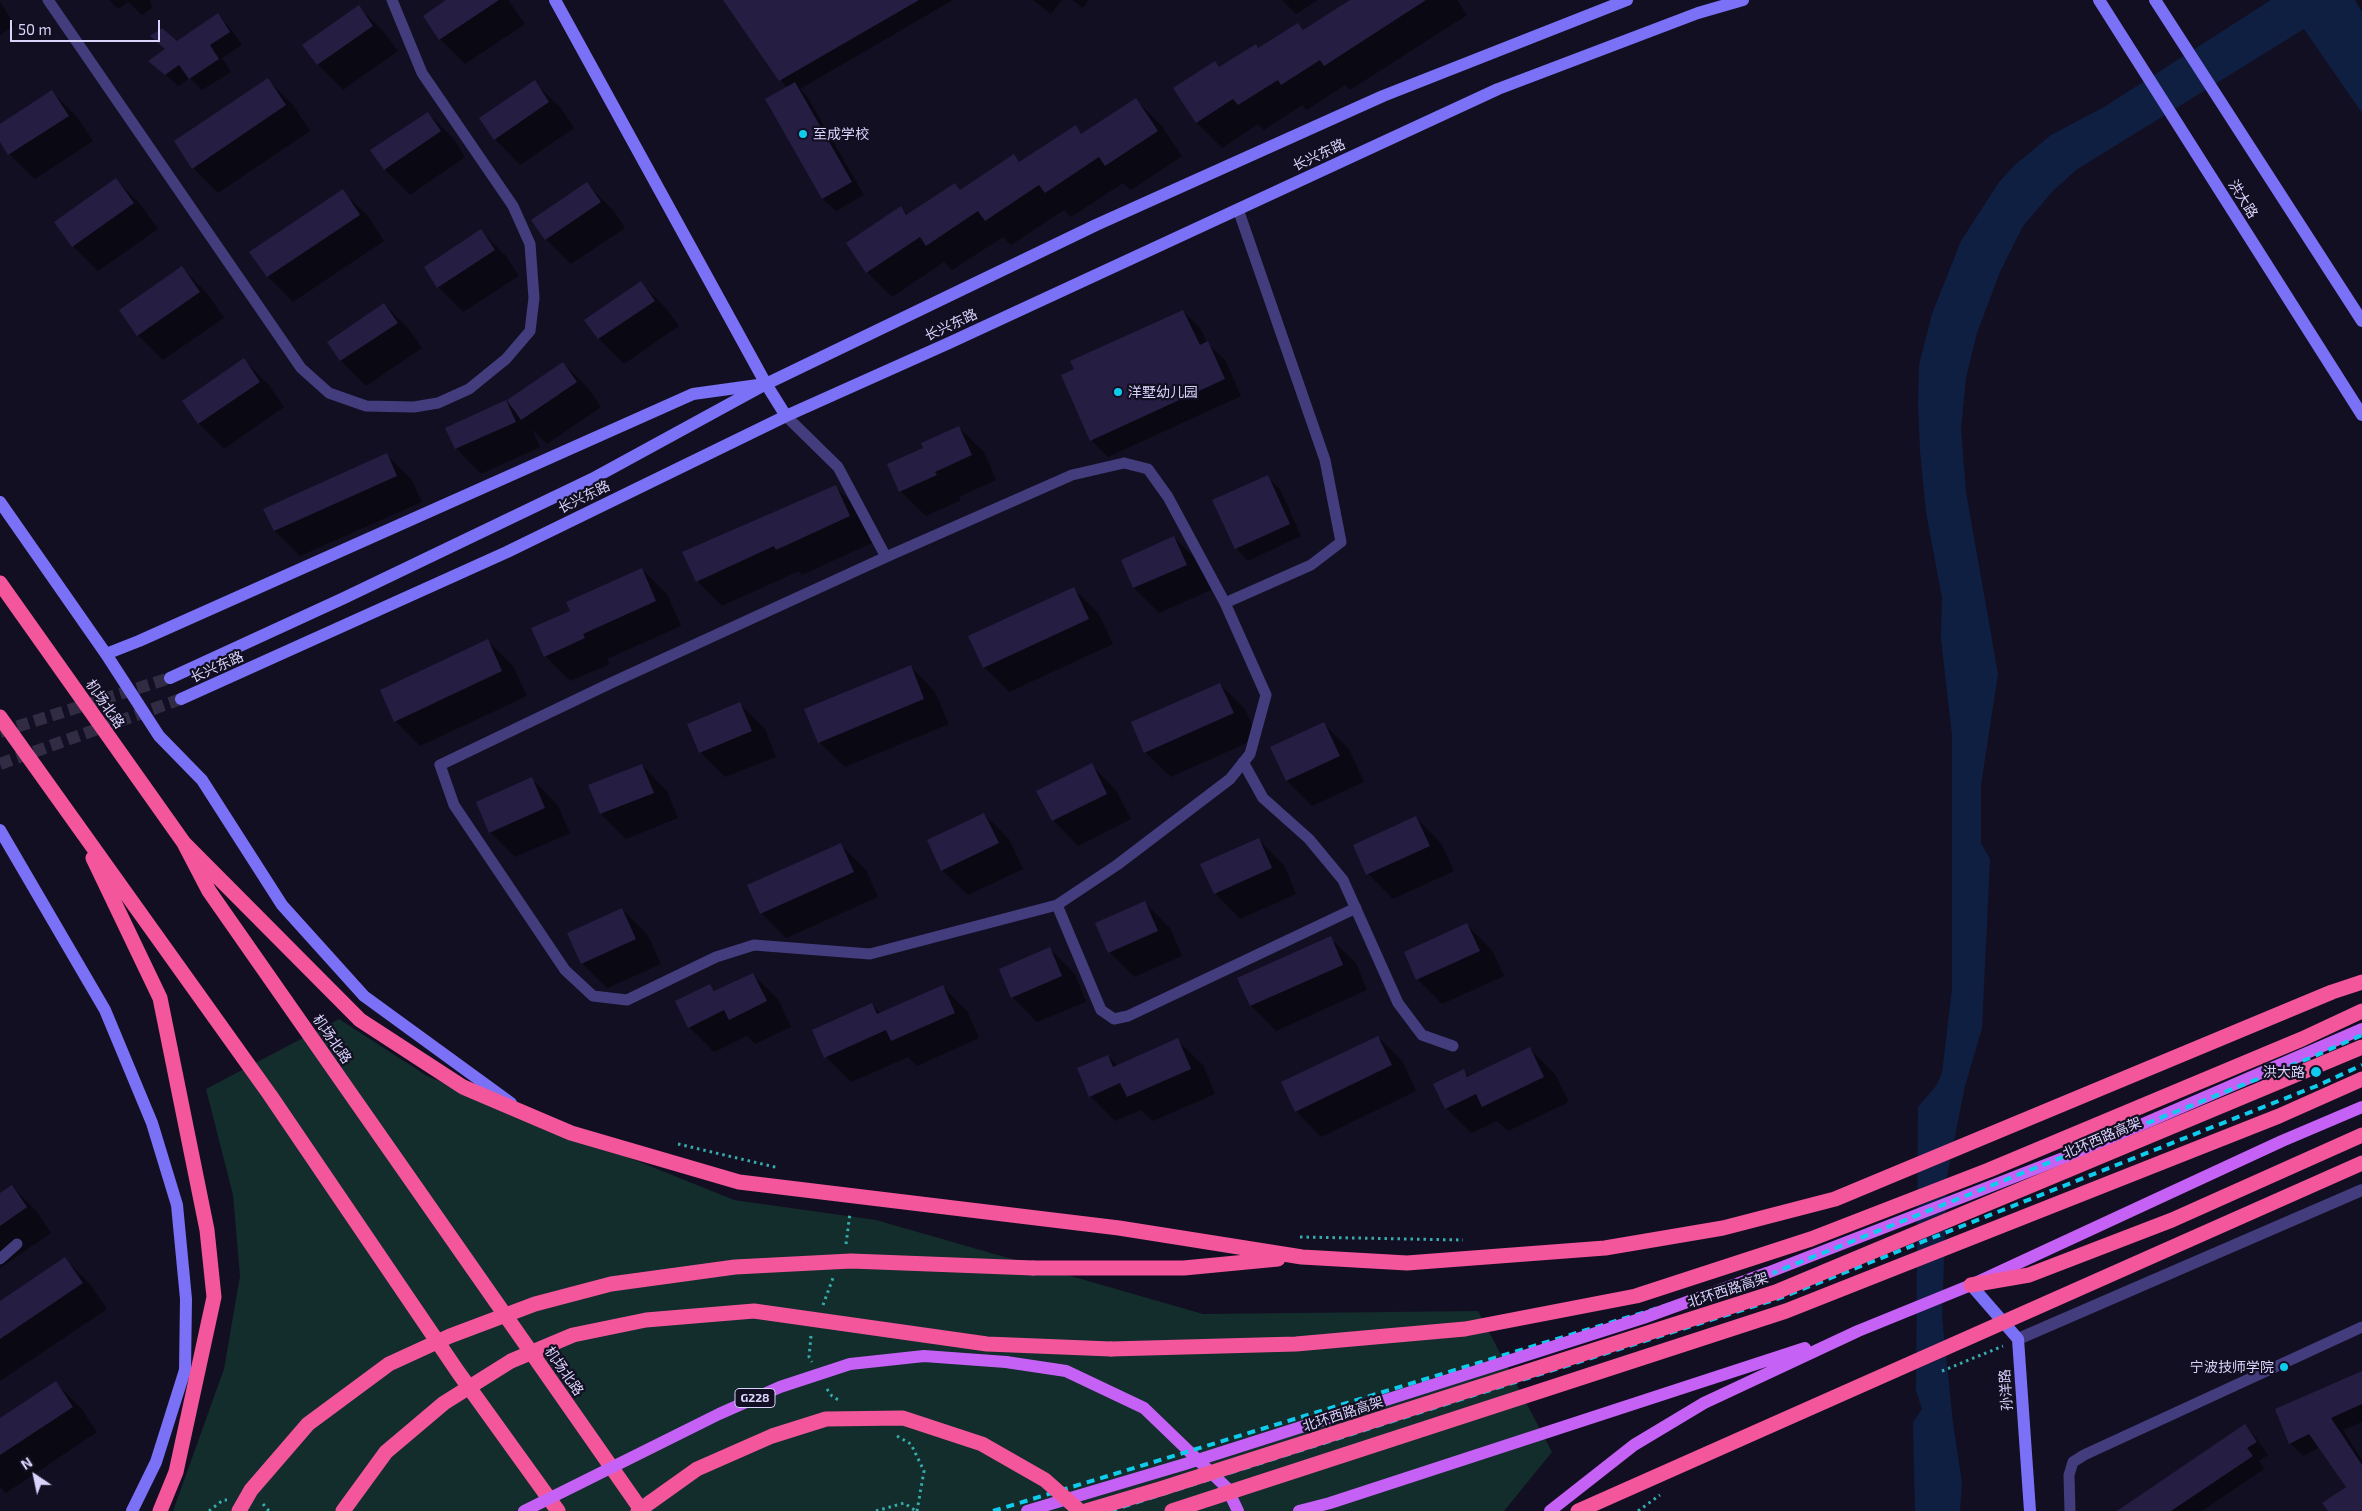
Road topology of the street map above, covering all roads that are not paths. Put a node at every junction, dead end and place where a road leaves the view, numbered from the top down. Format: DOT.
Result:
graph roads {
  1 [pos="48,0"];
  2 [pos="392,0"];
  3 [pos="555,0"];
  4 [pos="1627,0"];
  5 [pos="1743,0"];
  6 [pos="2100,0"];
  7 [pos="2155,0"];
  8 [pos="1238,209"];
  9 [pos="2362,321"];
  10 [pos="766,384"];
  11 [pos="2362,415"];
  12 [pos="786,416"];
  13 [pos="0,502"];
  14 [pos="886,557"];
  15 [pos="0,583"];
  16 [pos="1225,604"];
  17 [pos="106,654"];
  18 [pos="170,678"];
  19 [pos="181,700"];
  20 [pos="0,717"];
  21 [pos="1244,762"];
  22 [pos="75,820"];
  23 [pos="0,830"];
  24 [pos="184,843"];
  25 [pos="1057,905"];
  26 [pos="1356,908"];
  27 [pos="2362,982"];
  28 [pos="2362,1011"];
  29 [pos="2362,1029"];
  30 [pos="1453,1046"];
  31 [pos="2362,1047"];
  32 [pos="2362,1079"];
  33 [pos="2362,1106"];
  34 [pos="525,1114"];
  35 [pos="2362,1135"];
  36 [pos="2362,1163"];
  37 [pos="2362,1190"];
  38 [pos="17,1244"];
  39 [pos="1302,1257"];
  40 [pos="0,1258"];
  41 [pos="1971,1285"];
  42 [pos="2362,1327"];
  43 [pos="1858,1331"];
  44 [pos="2018,1339"];
  45 [pos="132,1511"];
  46 [pos="160,1511"];
  47 [pos="239,1511"];
  48 [pos="343,1511"];
  49 [pos="524,1511"];
  50 [pos="558,1511"];
  51 [pos="640,1511"];
  52 [pos="1027,1511"];
  53 [pos="1080,1511"];
  54 [pos="1086,1511"];
  55 [pos="1172,1511"];
  56 [pos="1238,1511"];
  57 [pos="1299,1511"];
  58 [pos="1550,1511"];
  59 [pos="1578,1511"];
  60 [pos="2030,1511"];
  61 [pos="2070,1511"];
  1 -- 2 [label="lane"];
  3 -- 10 [label="main road"];
  4 -- 10 [label="main road, 长兴东路"];
  5 -- 8 [label="main road, 长兴东路"];
  6 -- 11 [label="main road, 洪大路"];
  7 -- 9 [label="main road"];
  8 -- 12 [label="main road, 长兴东路"];
  8 -- 16 [label="lane"];
  10 -- 12 [label="main road"];
  10 -- 17 [label="main road"];
  10 -- 18 [label="main road, 长兴东路"];
  12 -- 14 [label="lane"];
  12 -- 19 [label="main road, 长兴东路"];
  13 -- 17 [label="main road"];
  14 -- 16 [label="lane"];
  14 -- 25 [label="lane"];
  15 -- 24 [label="highway, 机场北路"];
  16 -- 21 [label="lane"];
  17 -- 34 [label="main road"];
  20 -- 22 [label="highway"];
  21 -- 25 [label="lane"];
  21 -- 26 [label="lane"];
  22 -- 46 [label="highway"];
  22 -- 50 [label="highway"];
  23 -- 45 [label="main road"];
  24 -- 34 [label="highway"];
  24 -- 51 [label="highway, 机场北路"];
  25 -- 26 [label="lane"];
  26 -- 30 [label="lane"];
  27 -- 39 [label="highway"];
  28 -- 48 [label="highway, bridge"];
  29 -- 52 [label="main road, bridge"];
  31 -- 54 [label="highway, 北环西路高架, bridge"];
  32 -- 55 [label="highway, bridge"];
  33 -- 41 [label="main road"];
  34 -- 39 [label="highway"];
  35 -- 41 [label="highway"];
  36 -- 59 [label="highway, bridge"];
  37 -- 44 [label="street"];
  38 -- 40 [label="lane"];
  39 -- 47 [label="highway, bridge"];
  41 -- 43 [label="main road"];
  41 -- 44 [label="main road"];
  42 -- 61 [label="lane"];
  43 -- 57 [label="main road"];
  43 -- 58 [label="main road"];
  44 -- 60 [label="main road, 孙洋路"];
  49 -- 56 [label="main road, G228, bridge"];
  51 -- 53 [label="highway, bridge"];
}
